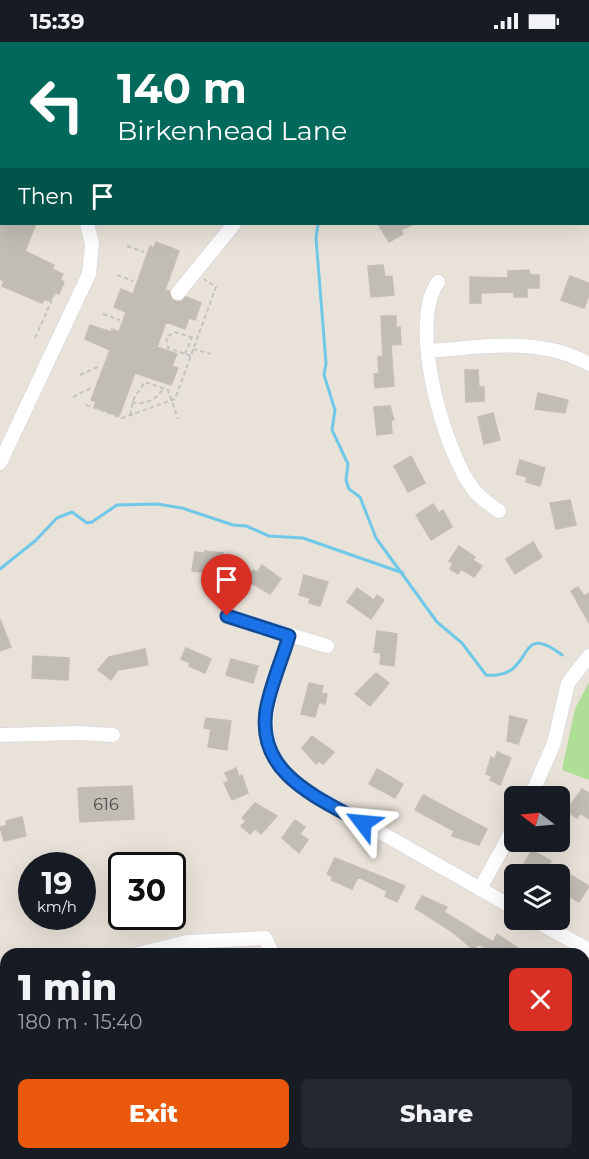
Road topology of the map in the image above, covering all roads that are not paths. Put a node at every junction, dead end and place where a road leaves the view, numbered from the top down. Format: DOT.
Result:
graph roads {
  1 [pos="87,225"];
  2 [pos="233,225"];
  3 [pos="438,282"];
  4 [pos="178,293"];
  5 [pos="429,351"];
  6 [pos="589,364"];
  7 [pos="0,463"];
  8 [pos="499,511"];
  9 [pos="227,616"];
  10 [pos="289,636"];
  11 [pos="327,646"];
  12 [pos="589,656"];
  13 [pos="0,735"];
  14 [pos="113,735"];
  15 [pos="535,786"];
  16 [pos="504,845"];
  17 [pos="480,889"];
  18 [pos="504,902"];
  19 [pos="552,930"];
  20 [pos="162,948"];
  21 [pos="270,948"];
  22 [pos="585,948"];
  1 -- 7 [label="street"];
  2 -- 4 [label="street"];
  3 -- 5 [label="street"];
  5 -- 6 [label="street"];
  5 -- 8 [label="street"];
  9 -- 10 [label="street"];
  10 -- 11 [label="street"];
  10 -- 17 [label="street"];
  12 -- 15 [label="street"];
  13 -- 14 [label="street"];
  16 -- 17 [label="street"];
  17 -- 18 [label="street"];
  19 -- 22 [label="street"];
  20 -- 21 [label="street"];
}
